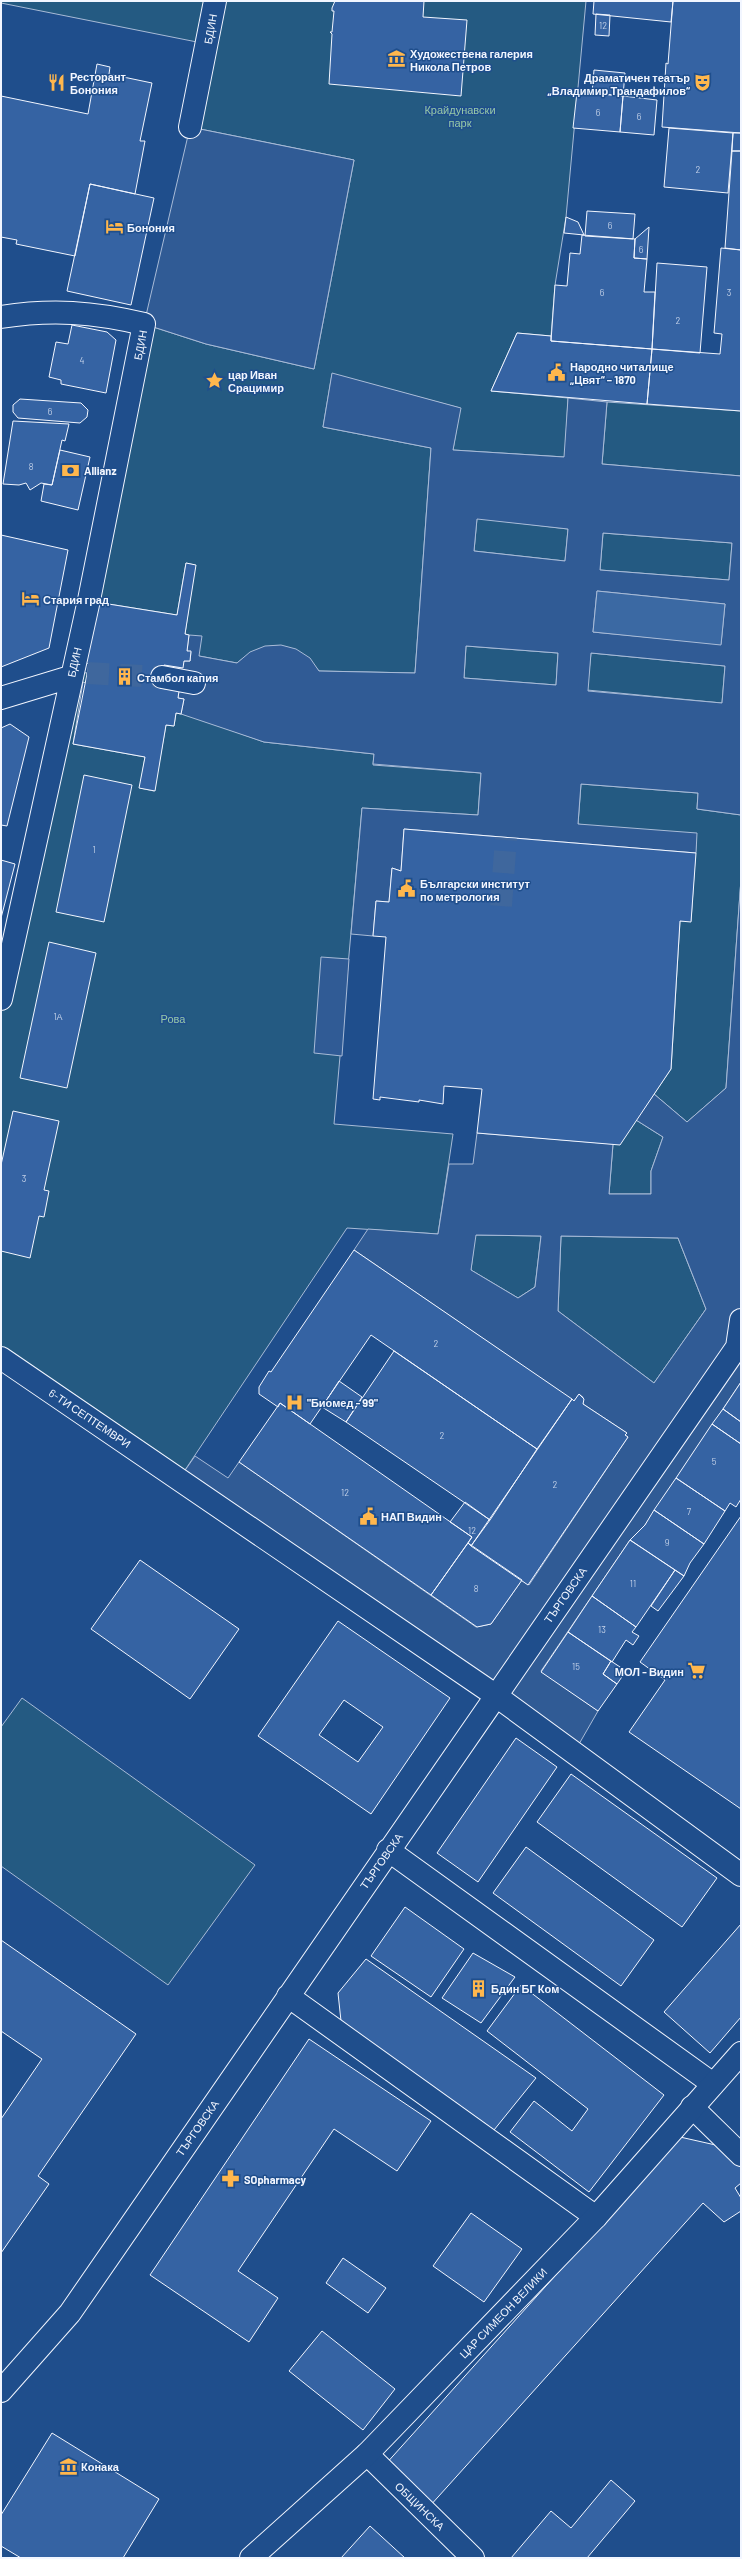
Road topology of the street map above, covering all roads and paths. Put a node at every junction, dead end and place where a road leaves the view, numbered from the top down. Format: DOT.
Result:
graph roads {
  1 [pos="214,1"];
  2 [pos="190,127"];
  3 [pos="1,317"];
  4 [pos="76,674"];
  5 [pos="162,677"];
  6 [pos="194,682"];
  7 [pos="1,698"];
  8 [pos="1,999"];
  9 [pos="741,1320"];
  10 [pos="1,1358"];
  11 [pos="495,1695"];
  12 [pos="388,1850"];
  13 [pos="741,1875"];
  14 [pos="288,1996"];
  15 [pos="741,2053"];
  16 [pos="713,2084"];
  17 [pos="692,2107"];
  18 [pos="741,2155"];
  19 [pos="596,2217"];
  20 [pos="1,2391"];
  21 [pos="367,2454"];
  22 [pos="251,2558"];
  23 [pos="473,2558"];
  1 -- 2 [label="street, БДИН"];
  3 -- 4 [label="street, БДИН"];
  4 -- 7 [label="street"];
  4 -- 8 [label="street, БДИН"];
  5 -- 6 [label="street"];
  9 -- 11 [label="street, ТЪРГОВСКА"];
  10 -- 11 [label="street, 6-ТИ СЕПТЕМВРИ"];
  11 -- 12 [label="street, ТЪРГОВСКА"];
  11 -- 13 [label="street, 6-ТИ СЕПТЕМВРИ"];
  12 -- 14 [label="street, ТЪРГОВСКА"];
  12 -- 16 [label="street"];
  14 -- 19 [label="street"];
  14 -- 20 [label="street, ТЪРГОВСКА"];
  15 -- 16 [label="street, ЦАР СИМЕОН ВЕЛИКИ"];
  16 -- 17 [label="street, ЦАР СИМЕОН ВЕЛИКИ"];
  17 -- 18 [label="street"];
  17 -- 19 [label="street, ЦАР СИМЕОН ВЕЛИКИ"];
  19 -- 21 [label="street, ЦАР СИМЕОН ВЕЛИКИ"];
  21 -- 22 [label="street, ЦАР СИМЕОН ВЕЛИКИ"];
  21 -- 23 [label="street, ОБЩИНСКА"];
}
